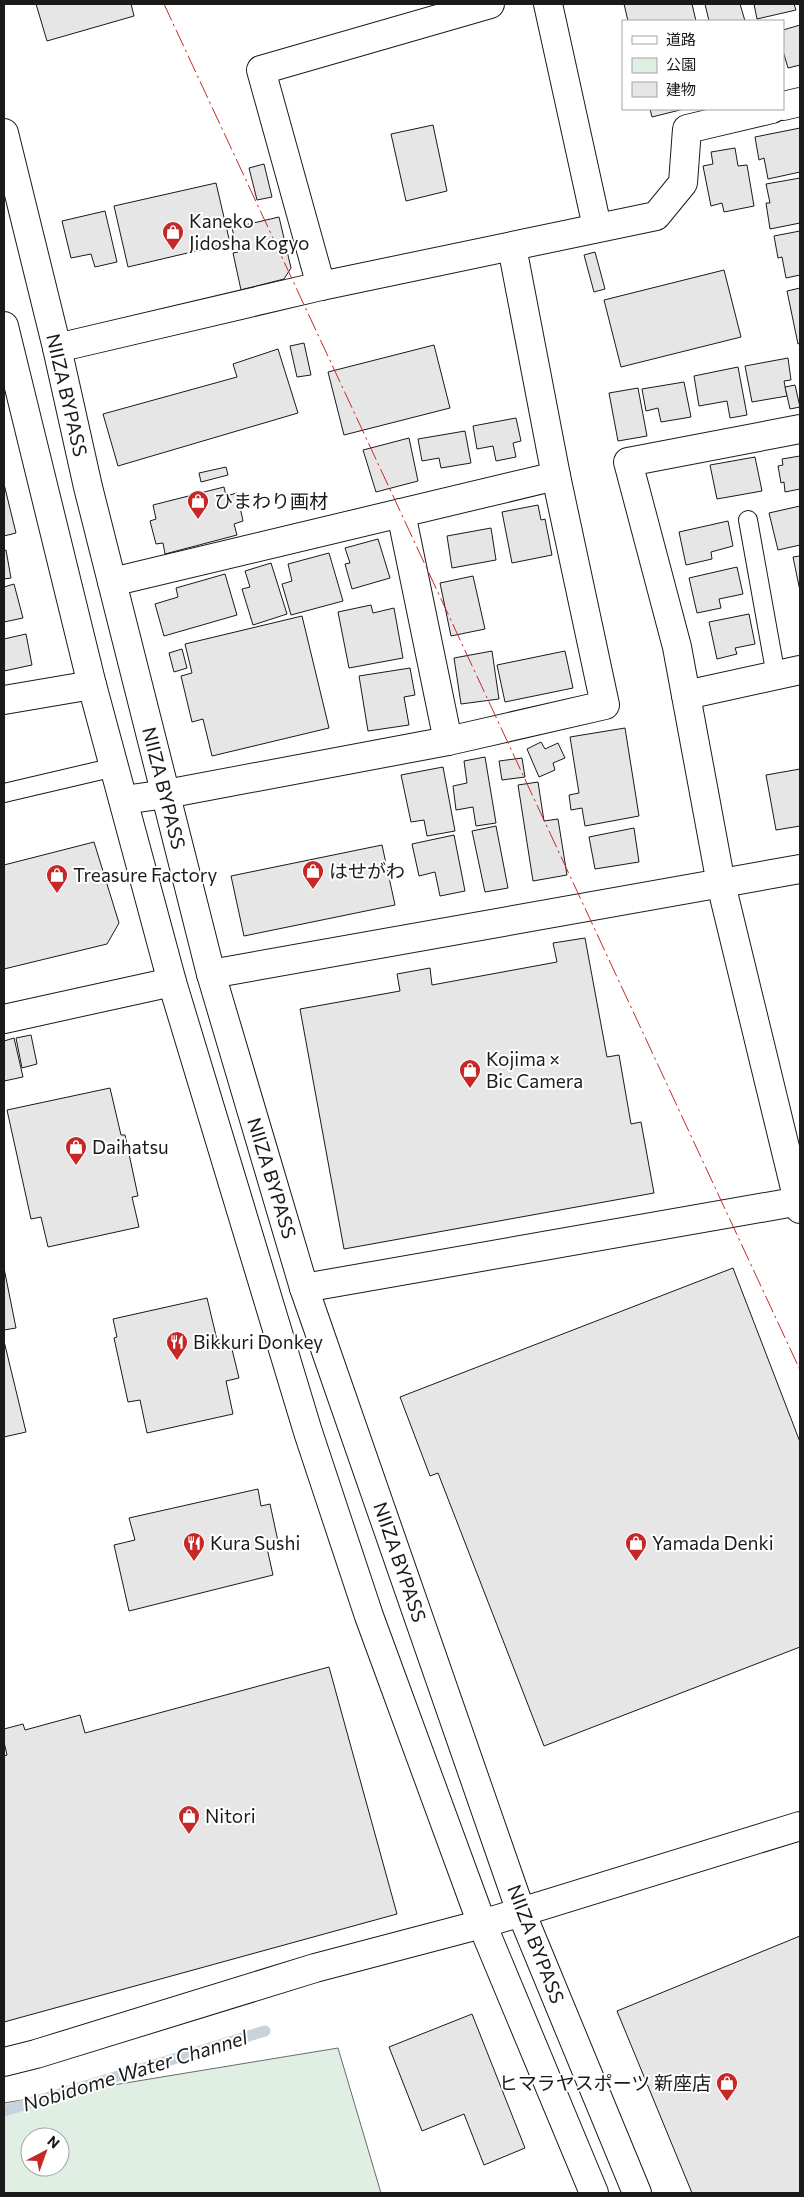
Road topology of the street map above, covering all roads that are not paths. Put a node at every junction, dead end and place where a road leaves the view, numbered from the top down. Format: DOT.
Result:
graph roads {
  1 [pos="490,4"];
  2 [pos="548,4"];
  3 [pos="800,102"];
  4 [pos="784,106"];
  5 [pos="768,110"];
  6 [pos="4,133"];
  7 [pos="597,227"];
  8 [pos="512,247"];
  9 [pos="321,286"];
  10 [pos="4,326"];
  11 [pos="57,348"];
  12 [pos="11,384"];
  13 [pos="800,429"];
  14 [pos="556,476"];
  15 [pos="401,514"];
  16 [pos="748,520"];
  17 [pos="112,582"];
  18 [pos="788,673"];
  19 [pos="92,685"];
  20 [pos="686,695"];
  21 [pos="4,700"];
  22 [pos="448,742"];
  23 [pos="115,768"];
  24 [pos="4,793"];
  25 [pos="166,794"];
  26 [pos="124,800"];
  27 [pos="800,869"];
  28 [pos="721,884"];
  29 [pos="211,974"];
  30 [pos="172,982"];
  31 [pos="4,1019"];
  32 [pos="799,1204"];
  33 [pos="304,1288"];
  34 [pos="800,1826"];
  35 [pos="522,1912"];
  36 [pos="482,1924"];
  37 [pos="4,2062"];
  38 [pos="594,2193"];
  39 [pos="637,2193"];
  1 -- 9 [label="main road"];
  2 -- 7 [label="main road"];
  3 -- 4 [label="main road"];
  5 -- 7 [label="main road"];
  6 -- 11 [label="main road, NIIZA BYPASS"];
  7 -- 8 [label="main road"];
  8 -- 9 [label="main road"];
  8 -- 14 [label="main road"];
  9 -- 11 [label="main road"];
  10 -- 12 [label="main road, NIIZA BYPASS"];
  11 -- 17 [label="main road, NIIZA BYPASS"];
  12 -- 19 [label="main road, NIIZA BYPASS"];
  13 -- 20 [label="main road"];
  14 -- 15 [label="main road"];
  14 -- 22 [label="main road"];
  15 -- 17 [label="main road"];
  15 -- 22 [label="main road"];
  16 -- 18 [label="lane"];
  17 -- 25 [label="main road, NIIZA BYPASS"];
  18 -- 20 [label="main road"];
  19 -- 21 [label="main road"];
  19 -- 23 [label="main road, NIIZA BYPASS"];
  20 -- 28 [label="main road"];
  22 -- 25 [label="main road"];
  23 -- 24 [label="lane"];
  23 -- 26 [label="main road, NIIZA BYPASS"];
  25 -- 26 [label="main road"];
  25 -- 29 [label="main road, NIIZA BYPASS"];
  26 -- 30 [label="main road, NIIZA BYPASS"];
  27 -- 28 [label="main road"];
  28 -- 29 [label="main road"];
  28 -- 32 [label="main road"];
  29 -- 33 [label="main road, NIIZA BYPASS"];
  30 -- 31 [label="main road"];
  30 -- 36 [label="main road, NIIZA BYPASS"];
  32 -- 33 [label="main road"];
  33 -- 35 [label="main road, NIIZA BYPASS"];
  34 -- 35 [label="main road"];
  35 -- 36 [label="main road"];
  35 -- 39 [label="main road, NIIZA BYPASS"];
  36 -- 37 [label="main road"];
  36 -- 38 [label="main road, NIIZA BYPASS"];
}
